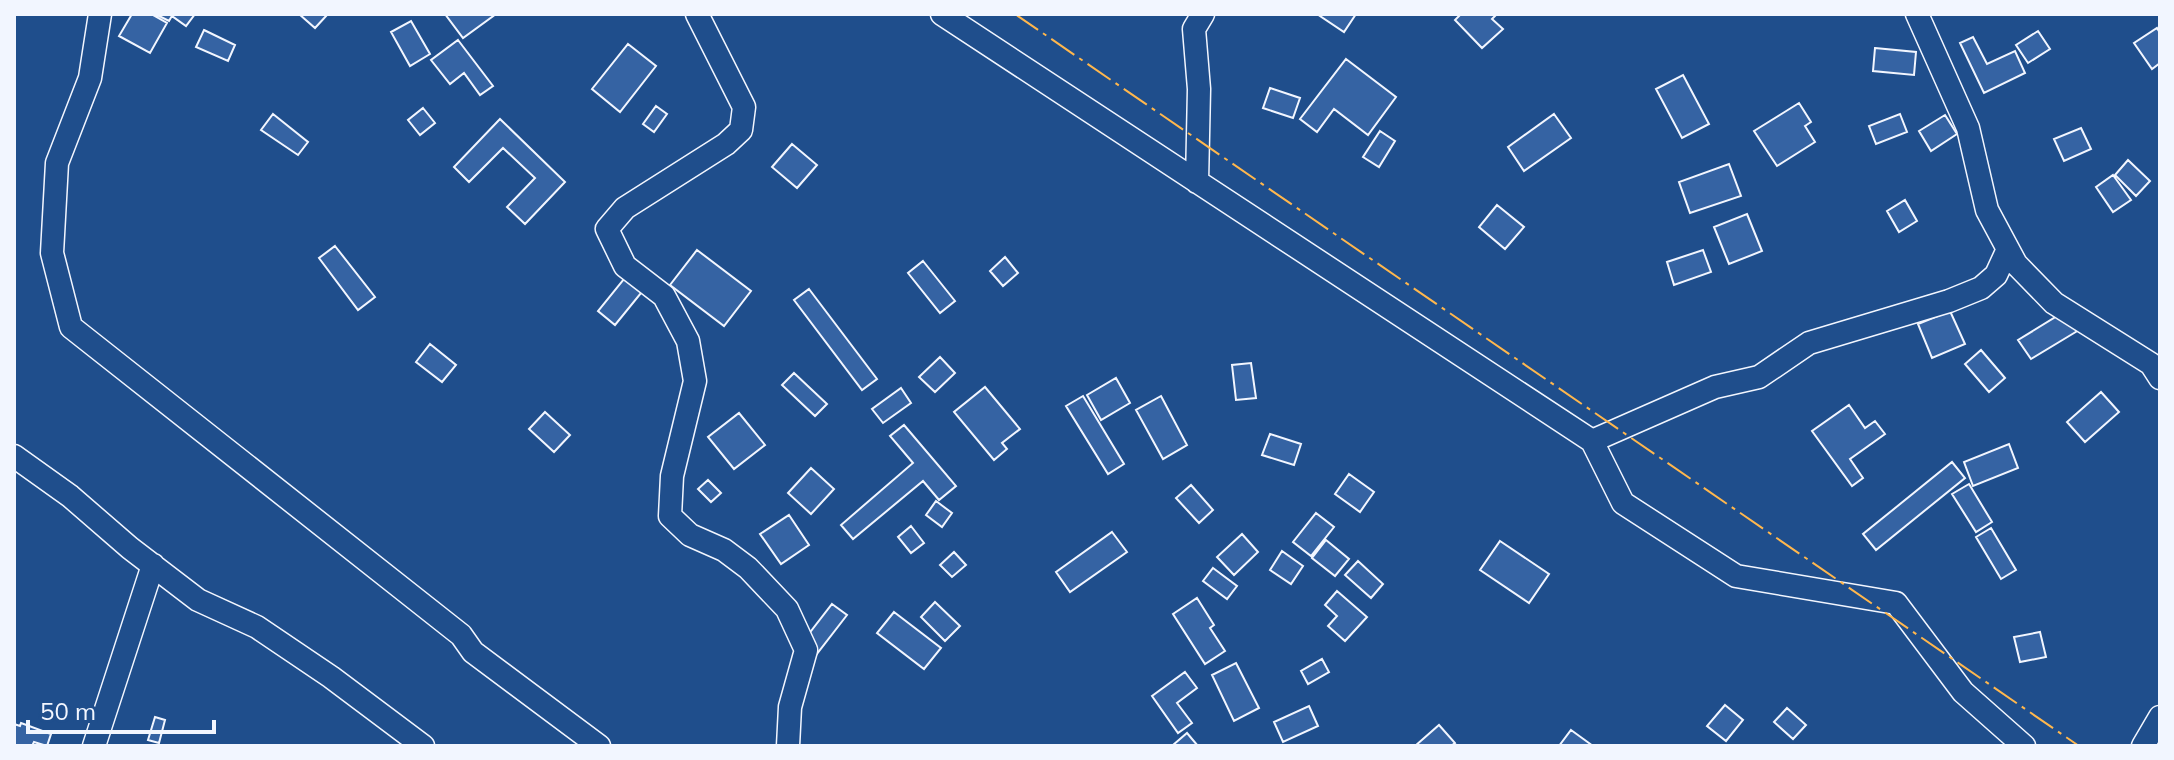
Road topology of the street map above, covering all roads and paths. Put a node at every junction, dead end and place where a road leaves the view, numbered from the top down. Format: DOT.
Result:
graph roads {
  1 [pos="100,14"];
  2 [pos="697,14"];
  3 [pos="942,14"];
  4 [pos="1203,14"];
  5 [pos="1917,14"];
  6 [pos="1197,182"];
  7 [pos="2008,249"];
  8 [pos="2160,378"];
  9 [pos="1592,441"];
  10 [pos="14,456"];
  11 [pos="153,565"];
  12 [pos="2160,717"];
  13 [pos="94,746"];
  14 [pos="423,746"];
  15 [pos="599,746"];
  16 [pos="788,746"];
  17 [pos="2024,746"];
  18 [pos="2143,746"];
  1 -- 15 [label="street"];
  2 -- 16 [label="street"];
  3 -- 6 [label="street"];
  4 -- 6 [label="street"];
  5 -- 7 [label="street"];
  6 -- 9 [label="street"];
  7 -- 8 [label="street"];
  7 -- 9 [label="street"];
  9 -- 17 [label="street"];
  10 -- 11 [label="street"];
  11 -- 13 [label="street"];
  11 -- 14 [label="street"];
  12 -- 18 [label="street"];
}
